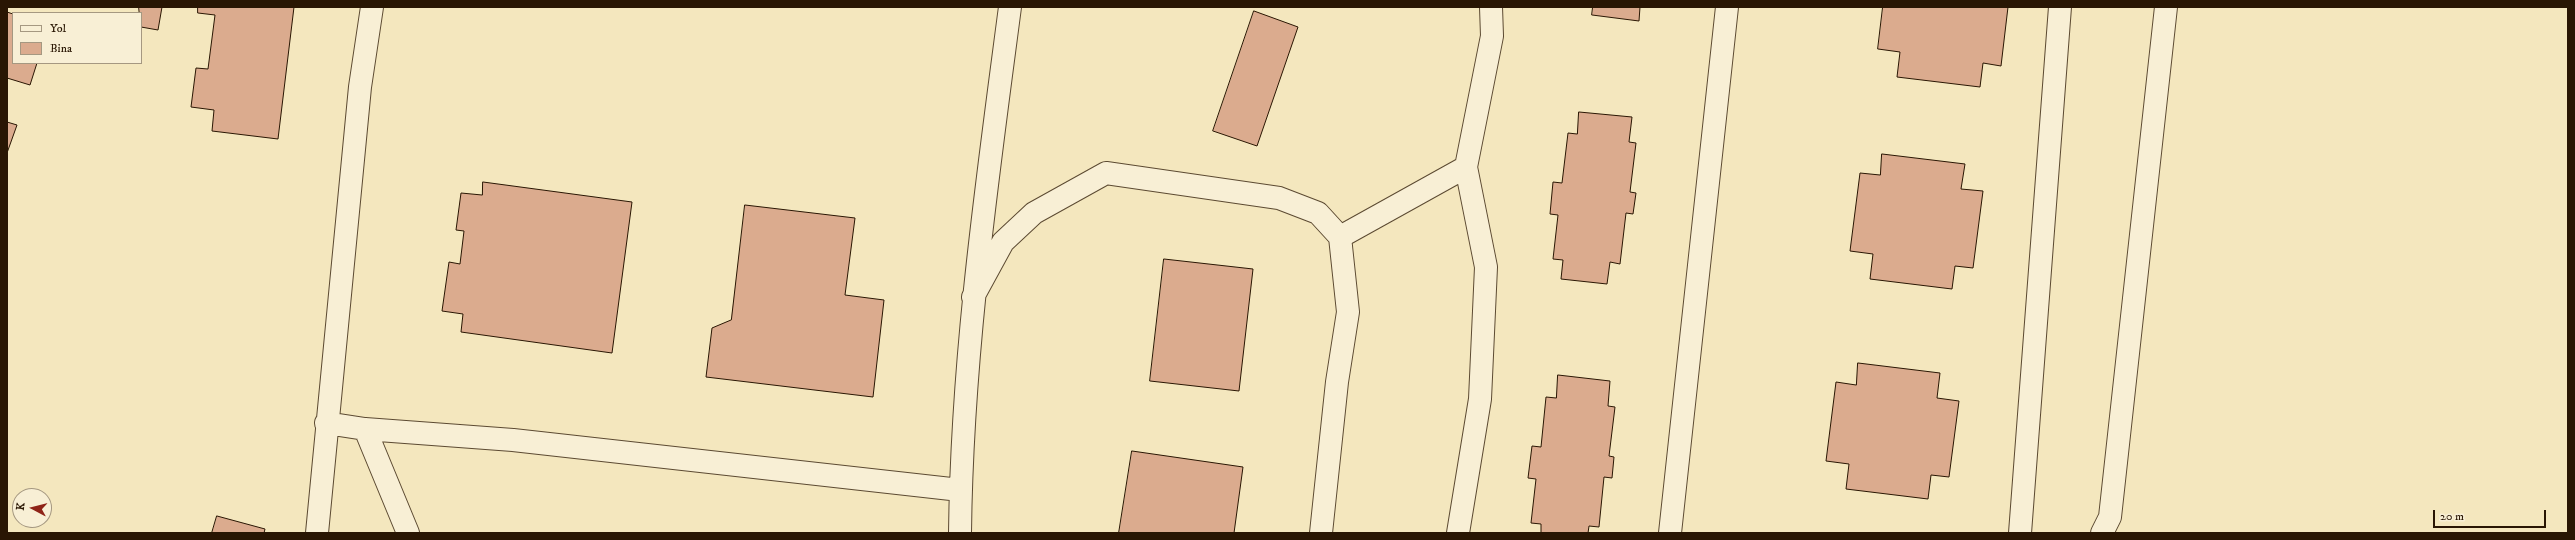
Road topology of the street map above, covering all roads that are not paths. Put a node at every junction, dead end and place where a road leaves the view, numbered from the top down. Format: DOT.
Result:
graph roads {
  1 [pos="372,7"];
  2 [pos="1010,7"];
  3 [pos="1491,7"];
  4 [pos="1727,7"];
  5 [pos="2060,7"];
  6 [pos="2166,7"];
  7 [pos="1466,167"];
  8 [pos="1340,237"];
  9 [pos="973,297"];
  10 [pos="326,423"];
  11 [pos="365,429"];
  12 [pos="960,490"];
  13 [pos="317,533"];
  14 [pos="408,533"];
  15 [pos="960,533"];
  16 [pos="1321,533"];
  17 [pos="1458,533"];
  18 [pos="1670,533"];
  19 [pos="2020,533"];
  20 [pos="2102,533"];
  1 -- 10 [label="street"];
  2 -- 9 [label="street"];
  3 -- 7 [label="street"];
  4 -- 18 [label="street"];
  5 -- 19 [label="street"];
  6 -- 20 [label="street"];
  7 -- 8 [label="street"];
  7 -- 17 [label="street"];
  8 -- 9 [label="street"];
  8 -- 16 [label="street"];
  9 -- 12 [label="street"];
  10 -- 11 [label="street"];
  10 -- 13 [label="street"];
  11 -- 12 [label="street"];
  11 -- 14 [label="street"];
  12 -- 15 [label="street"];
}
